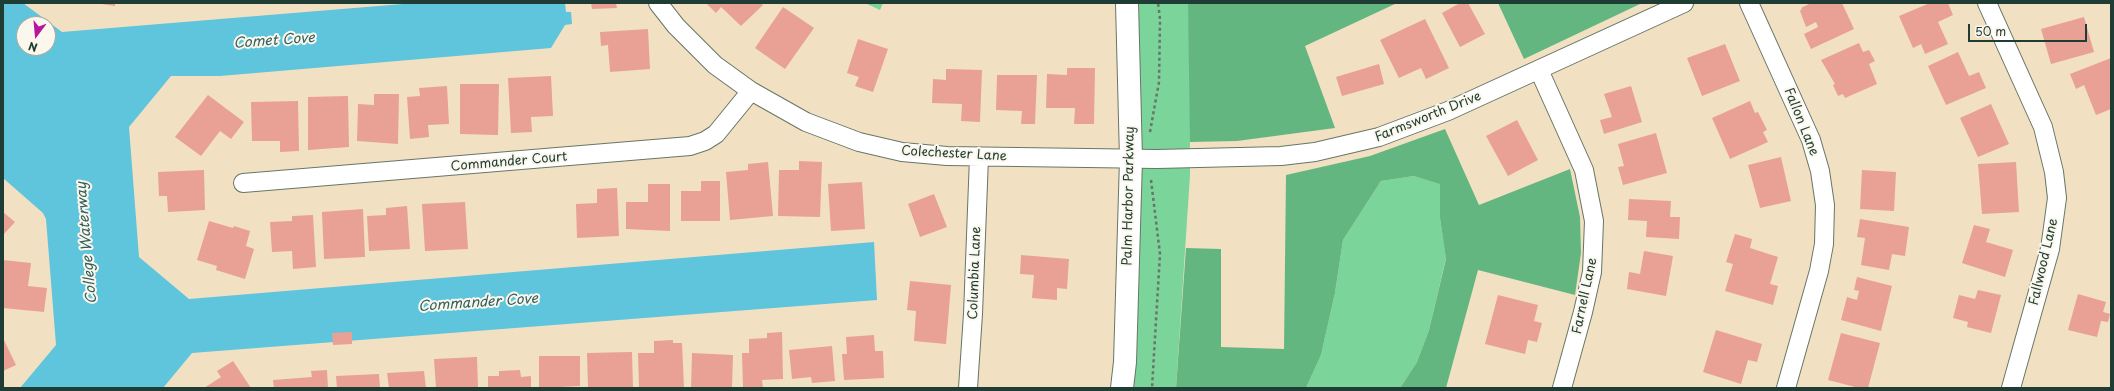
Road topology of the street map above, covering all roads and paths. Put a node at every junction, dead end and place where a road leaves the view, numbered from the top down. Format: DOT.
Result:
graph roads {
  1 [pos="658,3"];
  2 [pos="1127,3"];
  3 [pos="1158,3"];
  4 [pos="1684,3"];
  5 [pos="1749,3"];
  6 [pos="1987,3"];
  7 [pos="1539,70"];
  8 [pos="751,91"];
  9 [pos="1150,132"];
  10 [pos="979,157"];
  11 [pos="1131,159"];
  12 [pos="1151,182"];
  13 [pos="243,183"];
  14 [pos="968,388"];
  15 [pos="1122,388"];
  16 [pos="1152,388"];
  17 [pos="1562,388"];
  18 [pos="1786,388"];
  19 [pos="2011,388"];
  1 -- 8 [label="street, Colechester Lane"];
  2 -- 11 [label="street, Palm Harbor Parkway"];
  3 -- 9 [label="path"];
  4 -- 7 [label="street, Farmsworth Drive"];
  5 -- 18 [label="street, Fallon Lane"];
  6 -- 19 [label="street, Fallwood Lane"];
  7 -- 11 [label="street, Farmsworth Drive"];
  7 -- 17 [label="street, Farnell Lane"];
  8 -- 10 [label="street, Colechester Lane"];
  8 -- 13 [label="street, Commander Court"];
  10 -- 11 [label="street, Colechester Lane"];
  10 -- 14 [label="street, Columbia Lane"];
  11 -- 15 [label="street, Palm Harbor Parkway"];
  12 -- 16 [label="path"];
}
